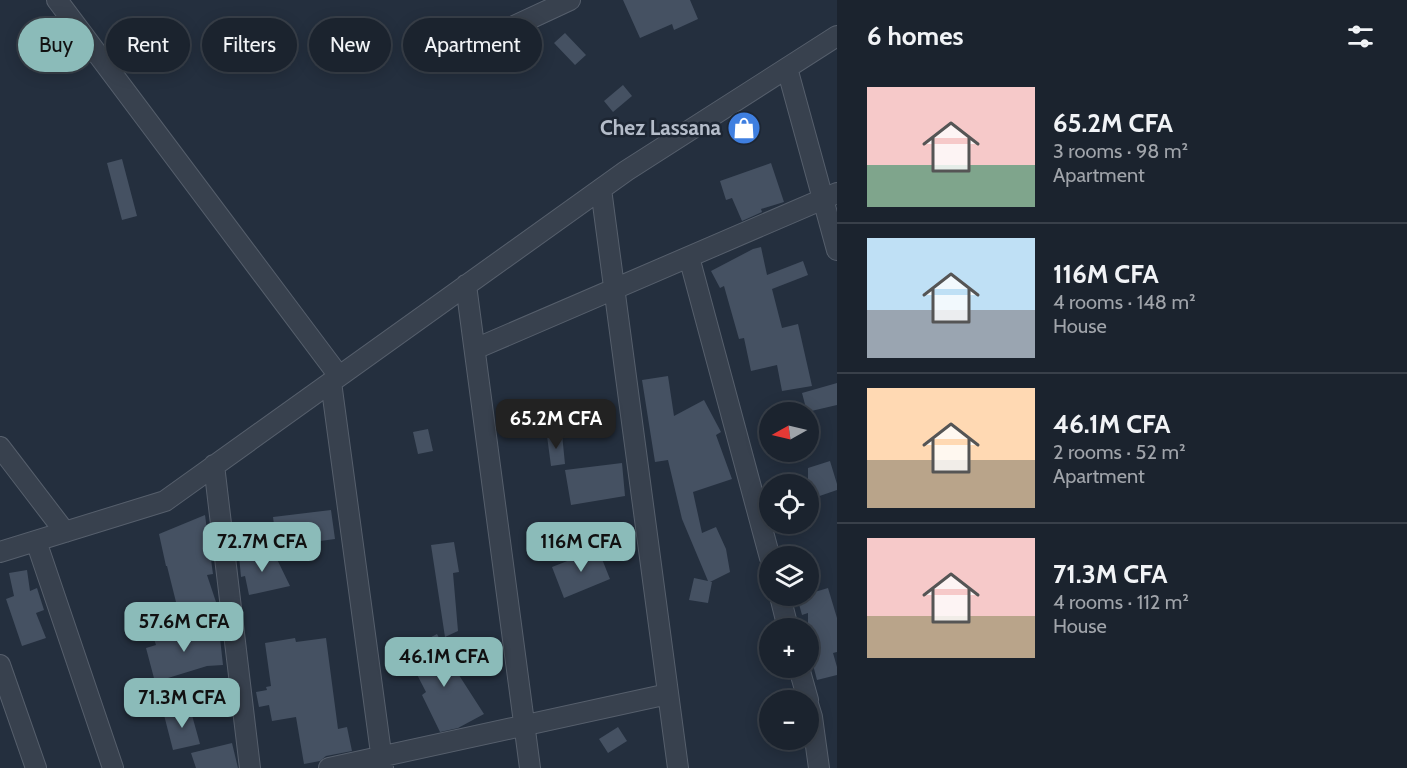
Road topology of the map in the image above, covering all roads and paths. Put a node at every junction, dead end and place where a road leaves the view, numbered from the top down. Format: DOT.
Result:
graph roads {
  1 [pos="57,0"];
  2 [pos="570,0"];
  3 [pos="531,18"];
  4 [pos="837,36"];
  5 [pos="787,68"];
  6 [pos="601,189"];
  7 [pos="830,196"];
  8 [pos="837,250"];
  9 [pos="689,257"];
  10 [pos="466,285"];
  11 [pos="614,289"];
  12 [pos="475,349"];
  13 [pos="335,379"];
  14 [pos="0,447"];
  15 [pos="214,465"];
  16 [pos="65,532"];
  17 [pos="36,541"];
  18 [pos="767,546"];
  19 [pos="0,552"];
  20 [pos="0,665"];
  21 [pos="668,694"];
  22 [pos="524,725"];
  23 [pos="817,750"];
  24 [pos="382,762"];
  25 [pos="36,768"];
  26 [pos="113,768"];
  27 [pos="250,768"];
  28 [pos="329,768"];
  29 [pos="530,768"];
  30 [pos="678,768"];
  31 [pos="819,768"];
  1 -- 13 [label="street"];
  2 -- 3 [label="street"];
  4 -- 5 [label="street"];
  5 -- 6 [label="street"];
  5 -- 7 [label="street"];
  6 -- 10 [label="street"];
  6 -- 11 [label="street"];
  7 -- 8 [label="street"];
  7 -- 9 [label="street"];
  9 -- 11 [label="street"];
  9 -- 18 [label="street"];
  10 -- 12 [label="street"];
  10 -- 13 [label="street"];
  11 -- 12 [label="street"];
  11 -- 21 [label="street"];
  12 -- 22 [label="street"];
  13 -- 15 [label="street"];
  13 -- 24 [label="street"];
  14 -- 16 [label="street"];
  15 -- 16 [label="street"];
  15 -- 27 [label="street"];
  16 -- 17 [label="street"];
  17 -- 19 [label="street"];
  17 -- 26 [label="street"];
  20 -- 25 [label="street"];
  21 -- 22 [label="street"];
  21 -- 30 [label="street"];
  22 -- 24 [label="street"];
  22 -- 29 [label="street"];
  23 -- 31 [label="street"];
  24 -- 28 [label="street"];
}
